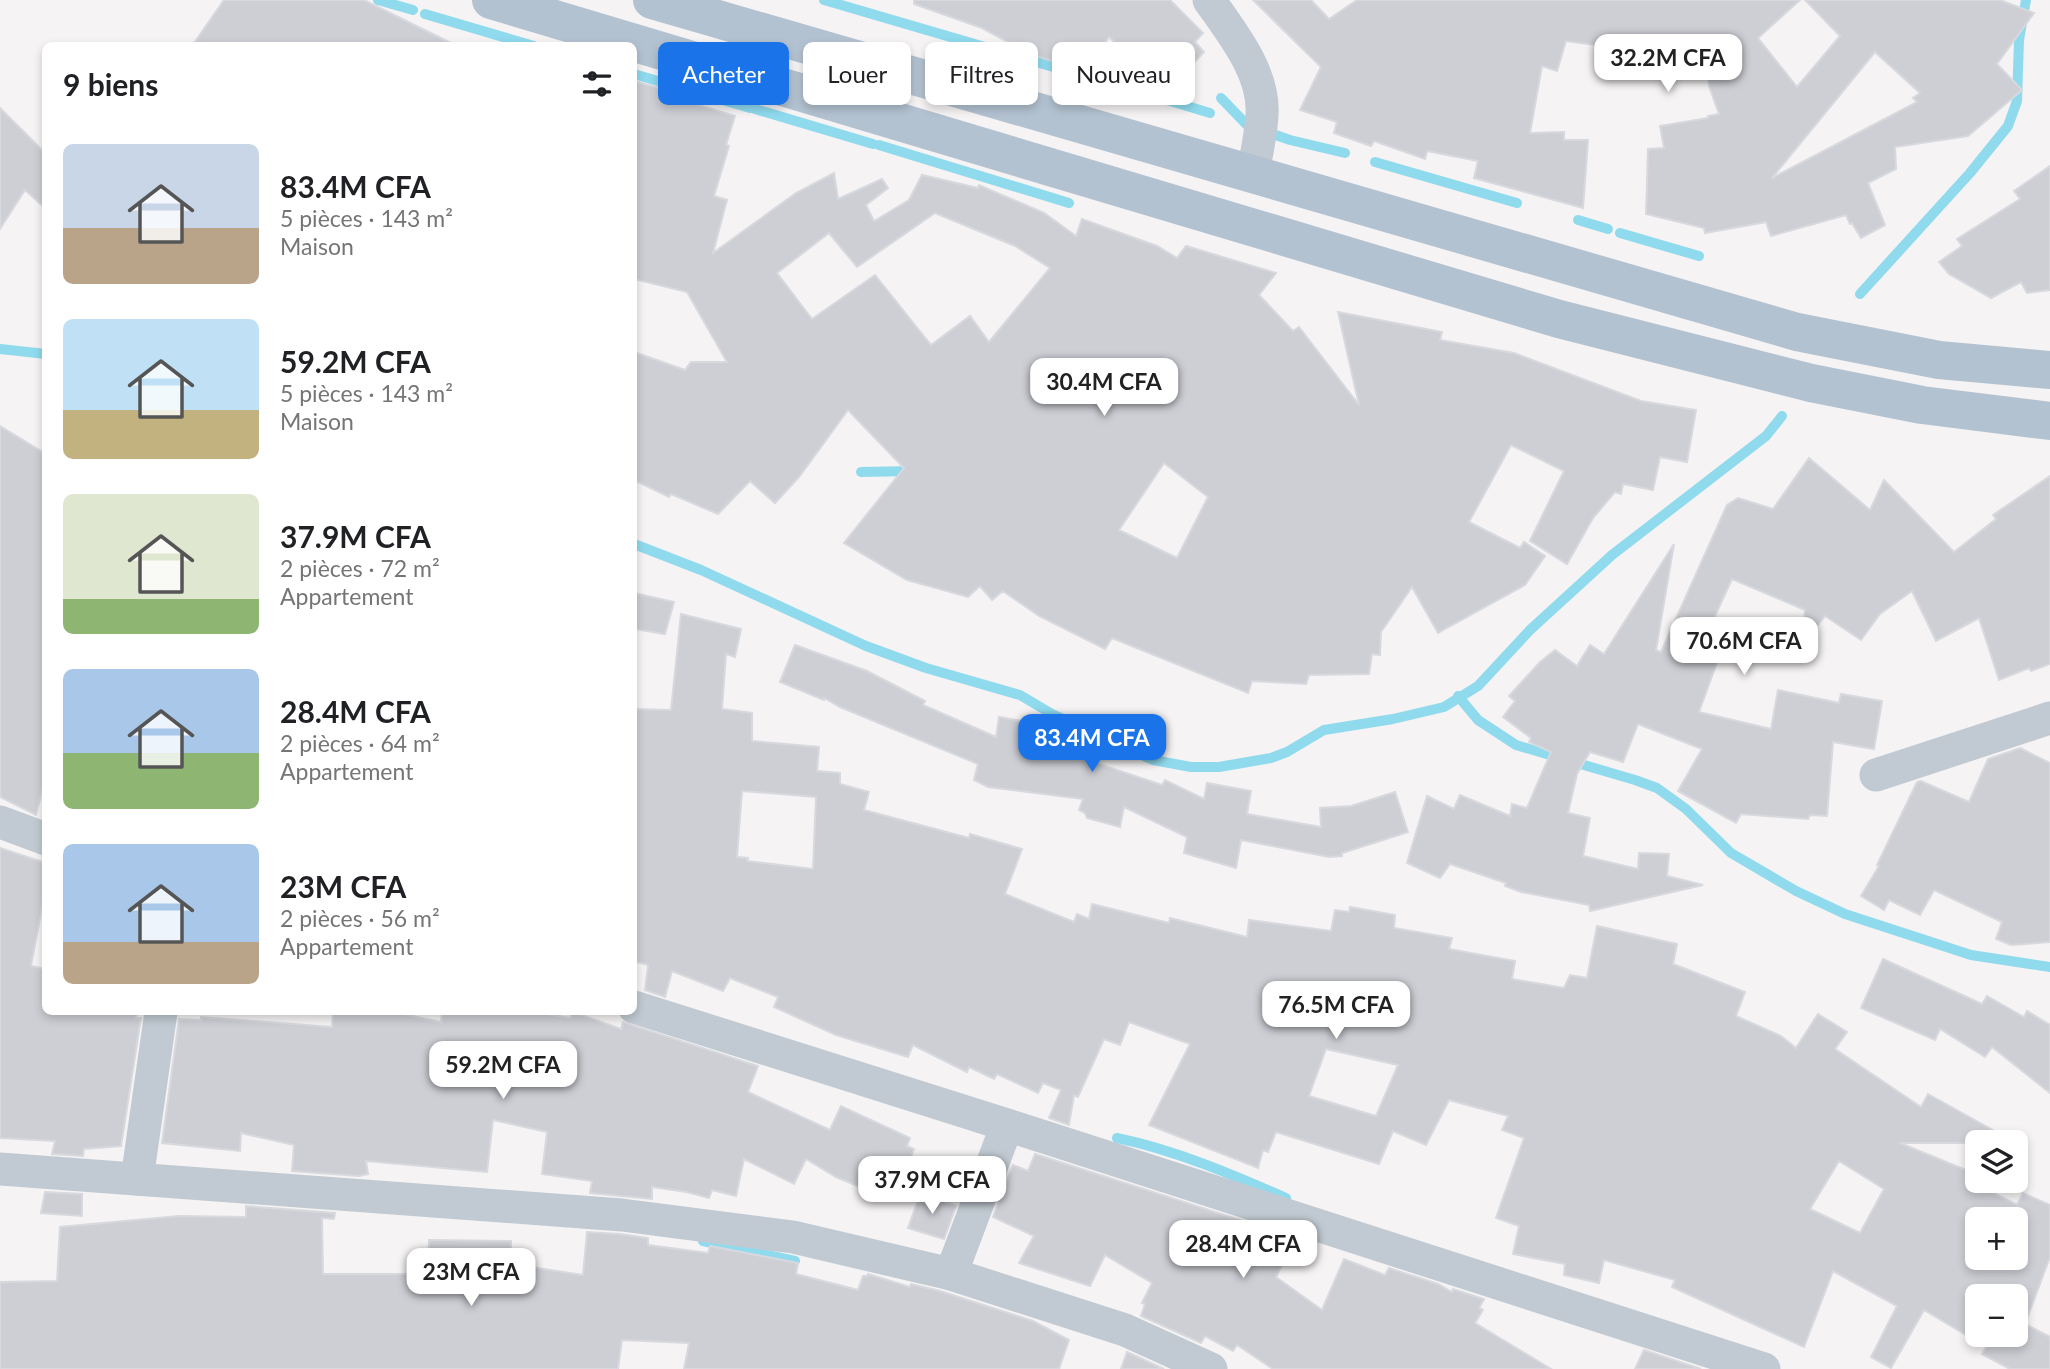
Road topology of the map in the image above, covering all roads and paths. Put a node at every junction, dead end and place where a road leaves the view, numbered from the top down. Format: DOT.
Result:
graph roads {
  1 [pos="491,0"];
  2 [pos="652,0"];
  3 [pos="1209,0"];
  4 [pos="632,42"];
  5 [pos="637,44"];
  6 [pos="1253,174"];
  7 [pos="2050,370"];
  8 [pos="2050,421"];
  9 [pos="2050,718"];
  10 [pos="1876,775"];
  11 [pos="0,822"];
  12 [pos="42,838"];
  13 [pos="637,1008"];
  14 [pos="161,1015"];
  15 [pos="1007,1125"];
  16 [pos="0,1169"];
  17 [pos="137,1180"];
  18 [pos="951,1273"];
  19 [pos="1211,1369"];
  20 [pos="1764,1369"];
  1 -- 4 [label="main road"];
  2 -- 6 [label="main road"];
  3 -- 6 [label="street"];
  5 -- 8 [label="main road"];
  6 -- 7 [label="main road"];
  9 -- 10 [label="street"];
  11 -- 12 [label="street"];
  13 -- 15 [label="street"];
  14 -- 17 [label="street"];
  15 -- 18 [label="street"];
  15 -- 20 [label="street"];
  16 -- 17 [label="street"];
  17 -- 18 [label="street"];
  18 -- 19 [label="street"];
}
